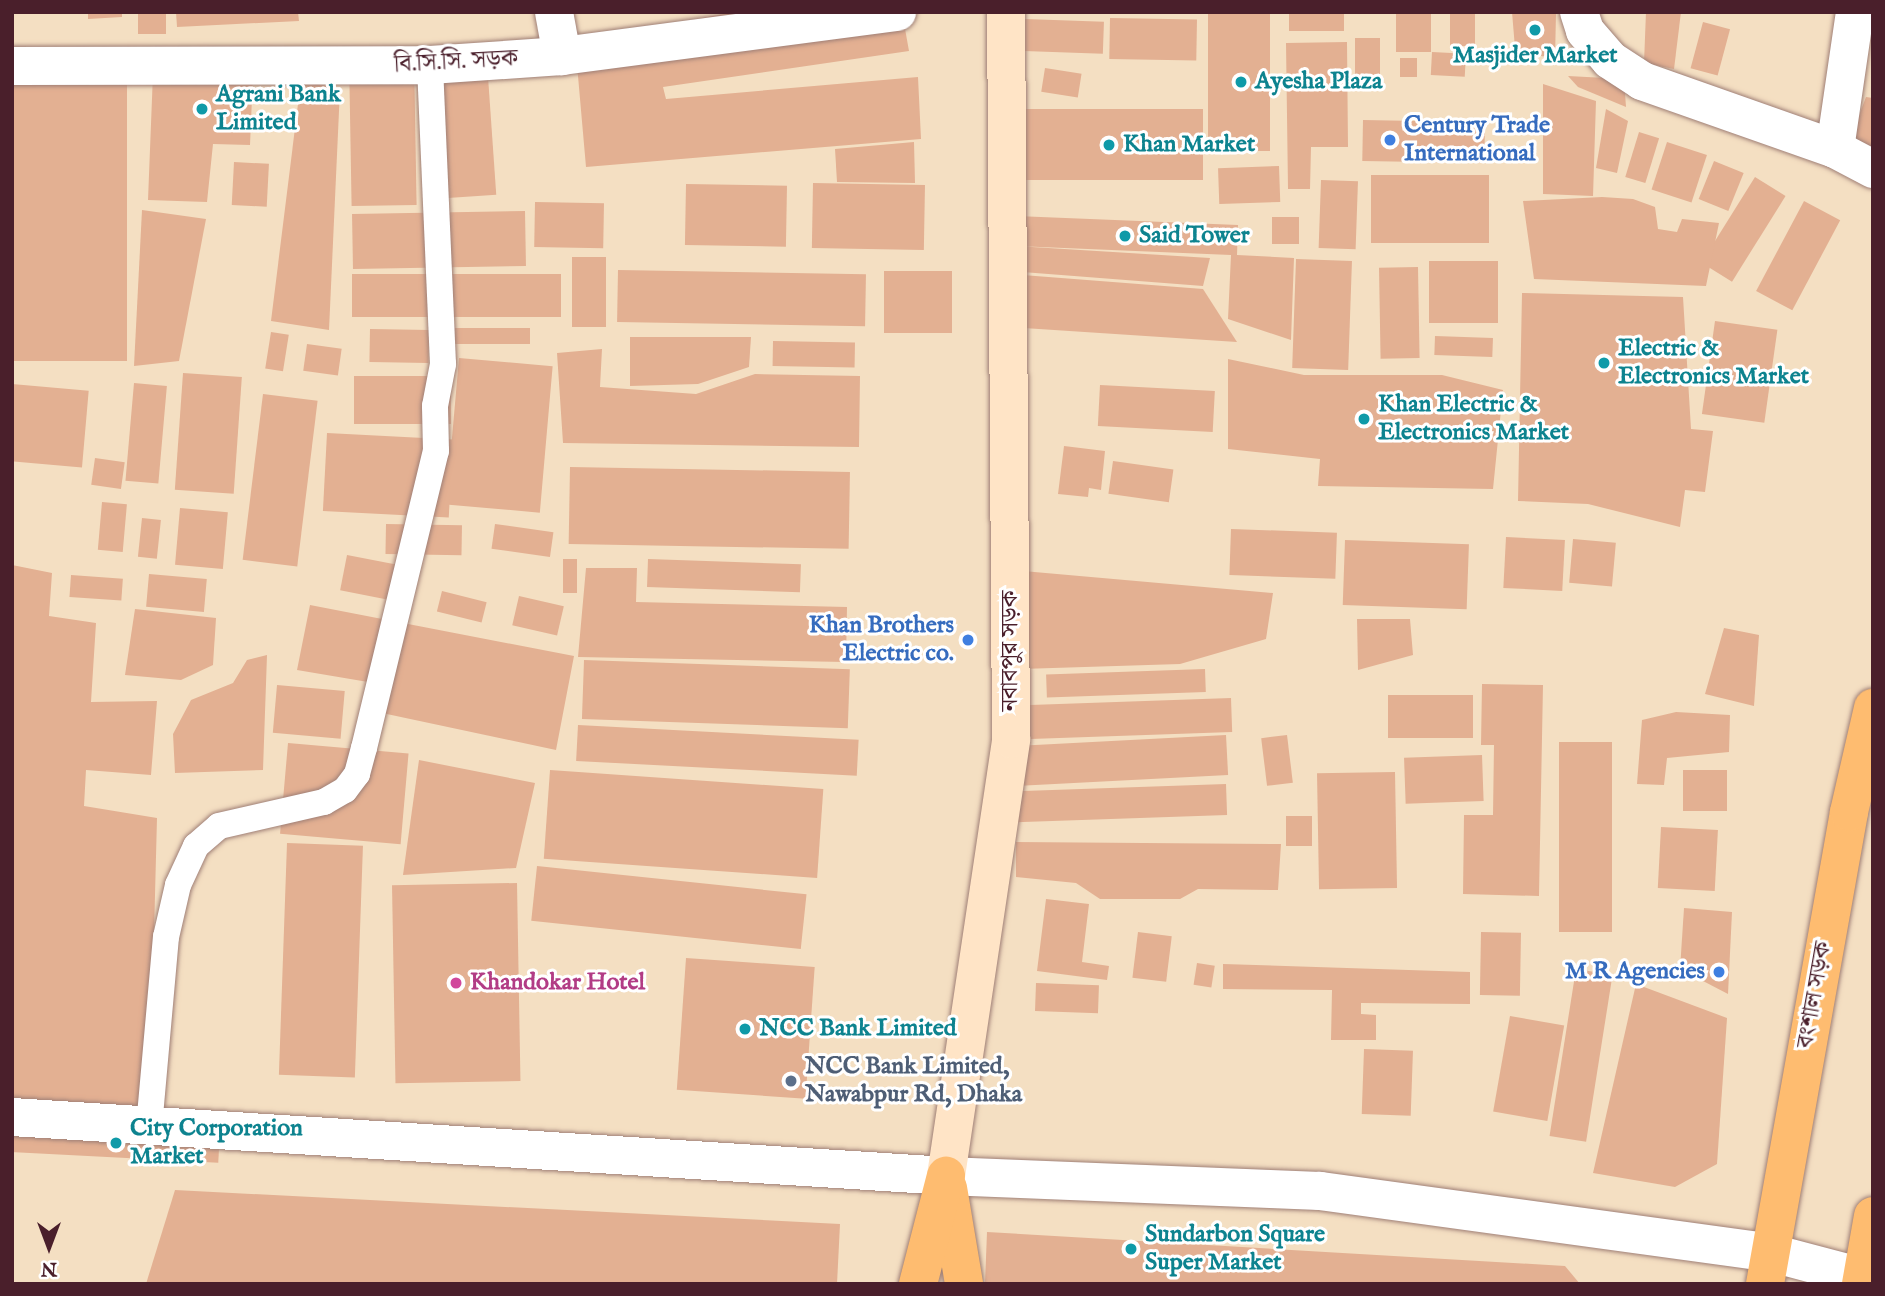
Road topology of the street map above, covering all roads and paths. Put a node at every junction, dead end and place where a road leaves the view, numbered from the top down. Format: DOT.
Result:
graph roads {
  1 [pos="554,12"];
  2 [pos="897,12"];
  3 [pos="1006,12"];
  4 [pos="1579,12"];
  5 [pos="1855,12"];
  6 [pos="562,56"];
  7 [pos="430,65"];
  8 [pos="12,66"];
  9 [pos="1835,149"];
  10 [pos="1873,169"];
  11 [pos="1873,708"];
  12 [pos="12,1117"];
  13 [pos="149,1127"];
  14 [pos="946,1176"];
  15 [pos="1873,1216"];
  16 [pos="1766,1268"];
  17 [pos="1864,1281"];
  18 [pos="918,1284"];
  19 [pos="964,1284"];
  1 -- 6 [label="street"];
  2 -- 6 [label="street, বি.সি.সি. সড়ক"];
  3 -- 14 [label="main road, নবাবপুর সড়ক"];
  4 -- 9 [label="street"];
  5 -- 9 [label="street"];
  6 -- 7 [label="street, বি.সি.সি. সড়ক"];
  7 -- 8 [label="street, বি.সি.সি. সড়ক"];
  7 -- 13 [label="lane"];
  9 -- 10 [label="street"];
  11 -- 16 [label="main road, বংশাল সড়ক"];
  12 -- 13 [label="street"];
  13 -- 14 [label="street"];
  14 -- 16 [label="street"];
  14 -- 18 [label="main road"];
  14 -- 19 [label="main road, নবাবপুর সড়ক"];
  15 -- 17 [label="main road"];
  16 -- 17 [label="street"];
}
